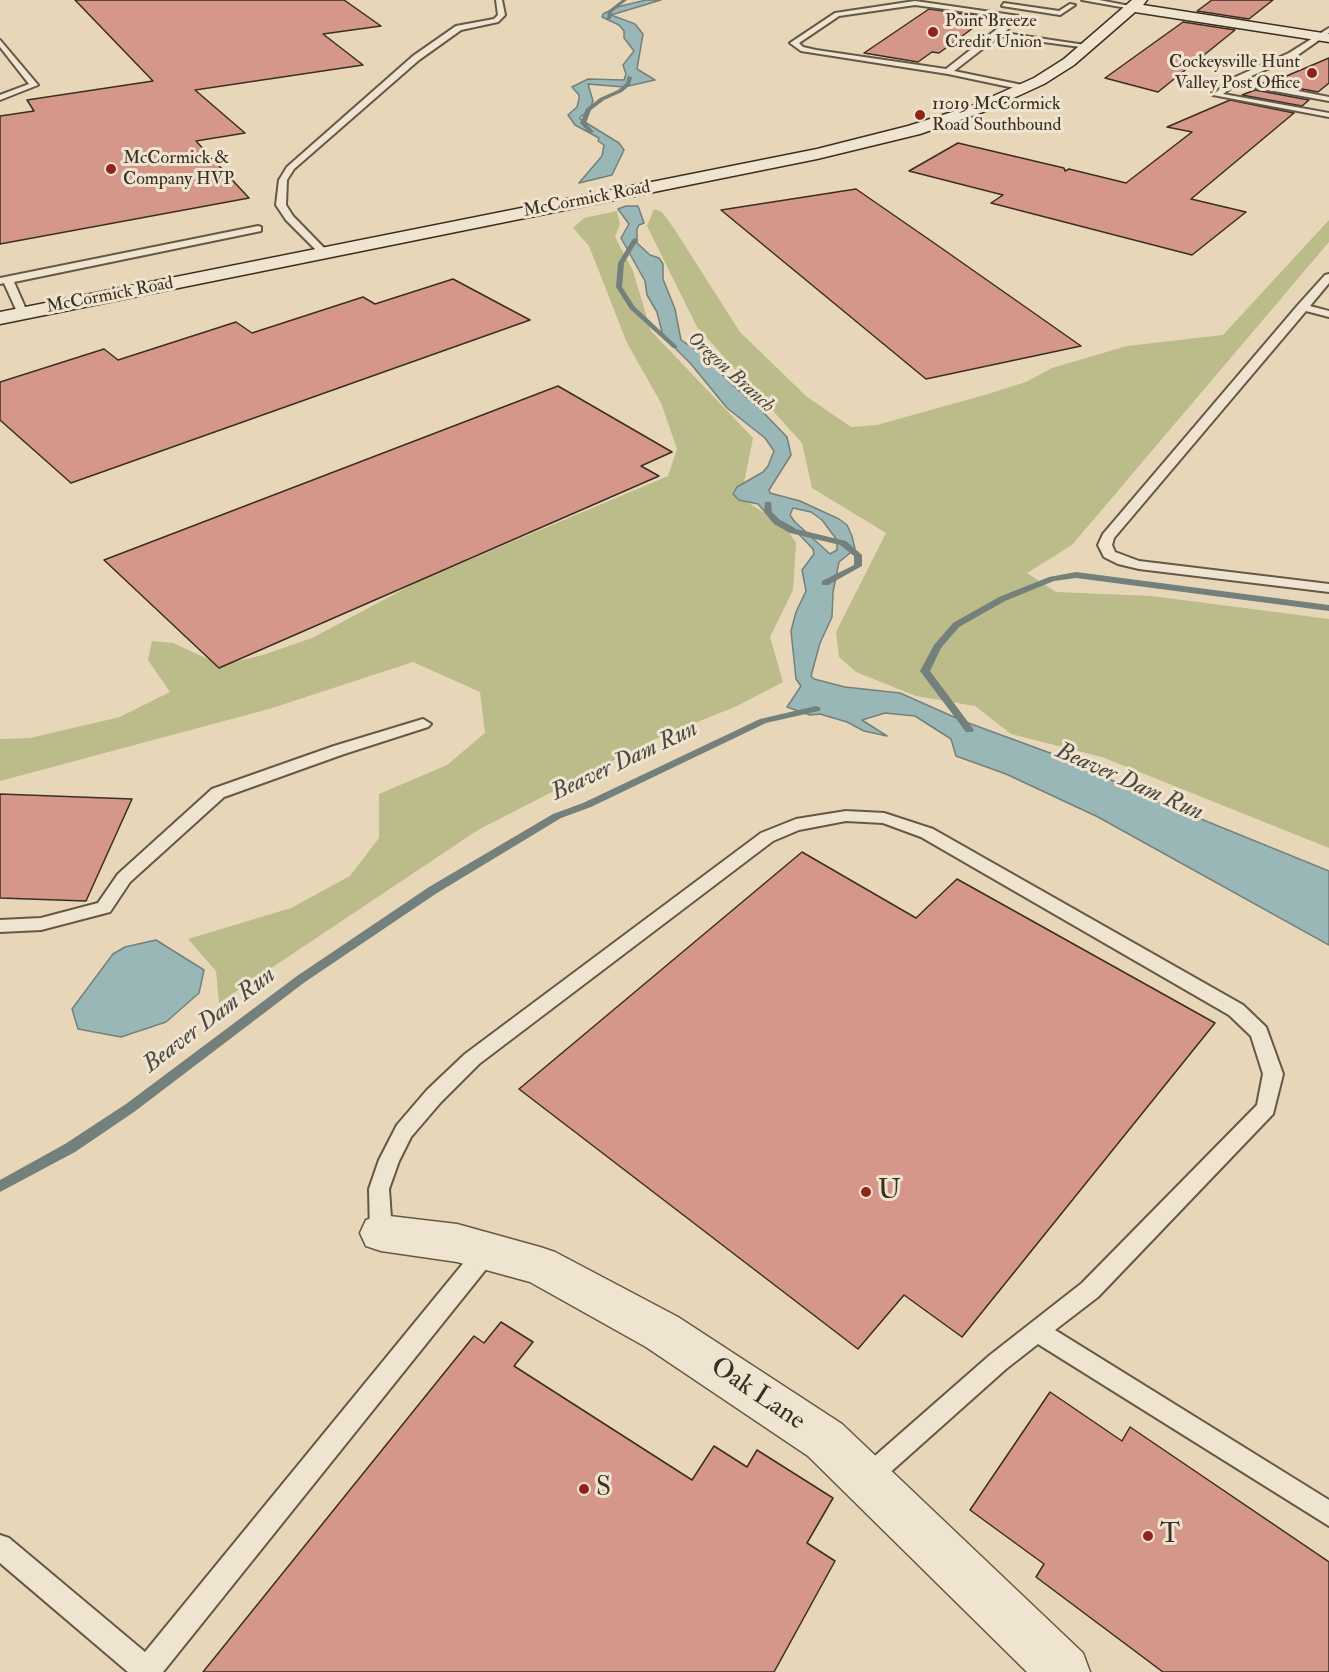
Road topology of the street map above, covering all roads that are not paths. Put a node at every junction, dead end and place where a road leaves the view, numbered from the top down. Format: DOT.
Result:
graph roads {
  1 [pos="499,0"];
  2 [pos="1085,0"];
  3 [pos="919,2"];
  4 [pos="1040,2"];
  5 [pos="1136,3"];
  6 [pos="999,5"];
  7 [pos="1072,5"];
  8 [pos="1031,9"];
  9 [pos="1017,17"];
  10 [pos="1010,22"];
  11 [pos="998,33"];
  12 [pos="1327,35"];
  13 [pos="1032,38"];
  14 [pos="0,42"];
  15 [pos="1088,46"];
  16 [pos="948,72"];
  17 [pos="1234,81"];
  18 [pos="1024,88"];
  19 [pos="0,98"];
  20 [pos="1329,99"];
  21 [pos="1329,115"];
  22 [pos="258,229"];
  23 [pos="324,253"];
  24 [pos="1329,277"];
  25 [pos="4,280"];
  26 [pos="1302,307"];
  27 [pos="23,314"];
  28 [pos="1329,314"];
  29 [pos="0,318"];
  30 [pos="1329,588"];
  31 [pos="423,724"];
  32 [pos="0,926"];
  33 [pos="381,1233"];
  34 [pos="487,1251"];
  35 [pos="1037,1331"];
  36 [pos="865,1479"];
  37 [pos="1329,1514"];
  38 [pos="0,1546"];
  39 [pos="147,1671"];
  40 [pos="1063,1672"];
  1 -- 23 [label="lane"];
  2 -- 5 [label="lane"];
  3 -- 9 [label="lane"];
  3 -- 16 [label="lane"];
  4 -- 8 [label="lane"];
  5 -- 12 [label="main road"];
  5 -- 15 [label="main road, McCormick Road"];
  6 -- 8 [label="lane"];
  7 -- 8 [label="lane"];
  8 -- 9 [label="lane"];
  9 -- 10 [label="lane"];
  10 -- 11 [label="lane"];
  10 -- 13 [label="lane"];
  11 -- 13 [label="lane"];
  11 -- 16 [label="lane"];
  12 -- 17 [label="lane"];
  13 -- 15 [label="lane"];
  14 -- 19 [label="lane"];
  15 -- 18 [label="main road, McCormick Road"];
  16 -- 18 [label="lane"];
  17 -- 20 [label="lane"];
  17 -- 21 [label="lane"];
  18 -- 23 [label="main road, McCormick Road"];
  22 -- 25 [label="lane"];
  23 -- 27 [label="main road, McCormick Road"];
  24 -- 26 [label="lane"];
  25 -- 27 [label="lane"];
  26 -- 28 [label="lane"];
  26 -- 30 [label="lane"];
  27 -- 29 [label="main road, McCormick Road"];
  31 -- 32 [label="lane"];
  33 -- 34 [label="main road, Oak Lane"];
  33 -- 35 [label="lane"];
  34 -- 36 [label="main road, Oak Lane"];
  34 -- 39 [label="lane"];
  35 -- 36 [label="lane"];
  35 -- 37 [label="lane"];
  36 -- 40 [label="main road, Oak Lane"];
  38 -- 39 [label="lane"];
}
